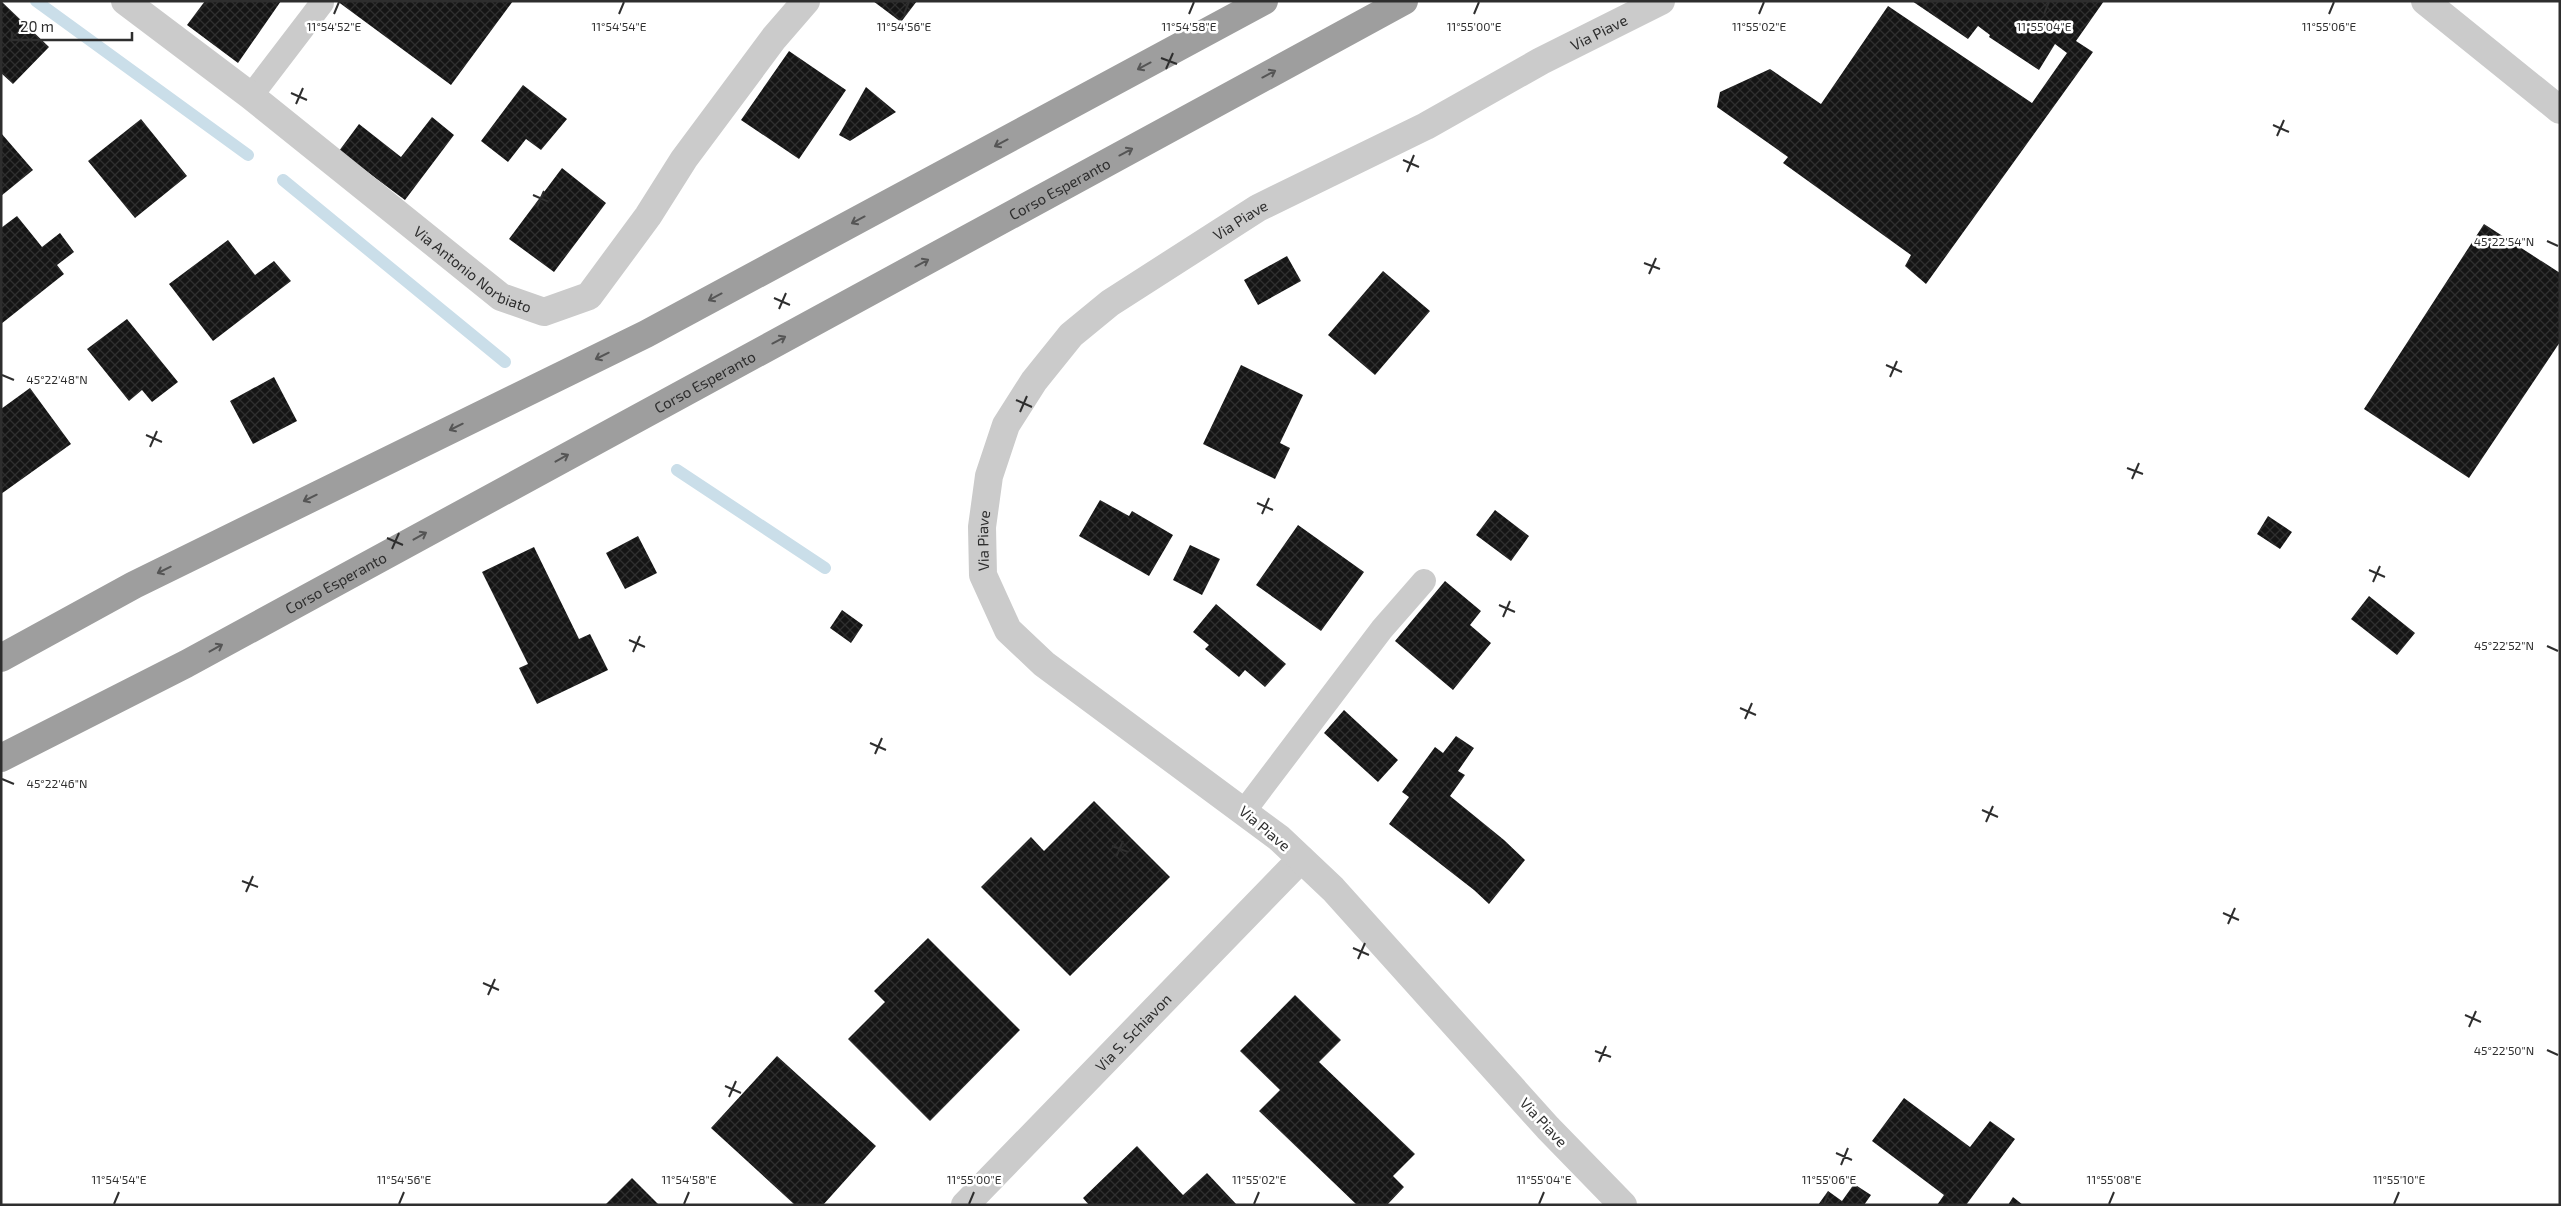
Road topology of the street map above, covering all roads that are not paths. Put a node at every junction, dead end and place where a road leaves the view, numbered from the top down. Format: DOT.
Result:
graph roads {
  1 [pos="126,1"];
  2 [pos="806,1"];
  3 [pos="1264,1"];
  4 [pos="1404,1"];
  5 [pos="1661,1"];
  6 [pos="2425,1"];
  7 [pos="322,3"];
  8 [pos="251,96"];
  9 [pos="2560,110"];
  10 [pos="1424,581"];
  11 [pos="134,585"];
  12 [pos="1,646"];
  13 [pos="1,658"];
  14 [pos="186,664"];
  15 [pos="1,758"];
  16 [pos="1,775"];
  17 [pos="1244,810"];
  18 [pos="1301,859"];
  19 [pos="965,1205"];
  20 [pos="1623,1205"];
  1 -- 8 [label="street, Via Antonio Norbiato"];
  2 -- 8 [label="street, Via Antonio Norbiato"];
  3 -- 11 [label="highway, one-way"];
  14 -- 4 [label="highway, Corso Esperanto, one-way"];
  5 -- 17 [label="street, Via Piave"];
  6 -- 9 [label="street"];
  7 -- 8 [label="lane"];
  10 -- 17 [label="lane"];
  11 -- 12 [label="highway"];
  11 -- 13 [label="highway"];
  14 -- 15 [label="highway, Corso Esperanto"];
  14 -- 16 [label="highway"];
  17 -- 18 [label="street, Via Piave"];
  18 -- 19 [label="street, Via S. Schiavon"];
  18 -- 20 [label="street, Via Piave"];
}
